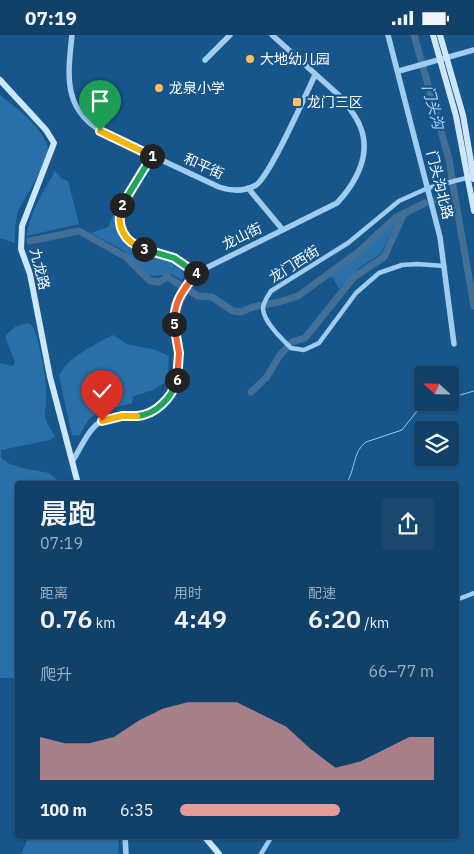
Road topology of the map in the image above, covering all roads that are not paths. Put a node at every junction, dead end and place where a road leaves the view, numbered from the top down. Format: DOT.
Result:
graph roads {
  1 [pos="72,35"];
  2 [pos="230,35"];
  3 [pos="272,35"];
  4 [pos="388,35"];
  5 [pos="433,35"];
  6 [pos="440,35"];
  7 [pos="474,50"];
  8 [pos="441,58"];
  9 [pos="205,60"];
  10 [pos="398,71"];
  11 [pos="315,75"];
  12 [pos="0,80"];
  13 [pos="152,156"];
  14 [pos="472,178"];
  15 [pos="248,188"];
  16 [pos="428,188"];
  17 [pos="474,211"];
  18 [pos="283,230"];
  19 [pos="444,266"];
  20 [pos="196,273"];
  21 [pos="454,344"];
  22 [pos="73,460"];
  23 [pos="77,481"];
  24 [pos="474,593"];
  25 [pos="459,599"];
  26 [pos="125,839"];
  27 [pos="206,839"];
  28 [pos="270,839"];
  29 [pos="126,854"];
  30 [pos="219,854"];
  31 [pos="261,854"];
  1 -- 13 [label="street, 和平街"];
  2 -- 9 [label="street"];
  3 -- 11 [label="street, 龙山街"];
  4 -- 10 [label="street, 门头沟北路"];
  5 -- 8 [label="main road"];
  6 -- 8 [label="main road"];
  7 -- 8 [label="street"];
  8 -- 10 [label="street"];
  8 -- 14 [label="main road"];
  10 -- 16 [label="street, 门头沟北路"];
  11 -- 15 [label="street"];
  11 -- 18 [label="street, 龙山街"];
  12 -- 22 [label="main road, 九龙路"];
  13 -- 15 [label="street, 和平街"];
  13 -- 20 [label="street"];
  14 -- 16 [label="street, 龙门西街"];
  14 -- 17 [label="main road"];
  15 -- 18 [label="street"];
  16 -- 19 [label="street, 门头沟北路"];
  16 -- 19 [label="street, 龙门西街"];
  18 -- 20 [label="street, 龙山街"];
  19 -- 21 [label="street, 门头沟北路"];
  20 -- 22 [label="street, 龙山街"];
  22 -- 23 [label="main road, 九龙路"];
  24 -- 25 [label="street"];
  26 -- 29 [label="street"];
  27 -- 30 [label="main road"];
  28 -- 31 [label="street"];
}
